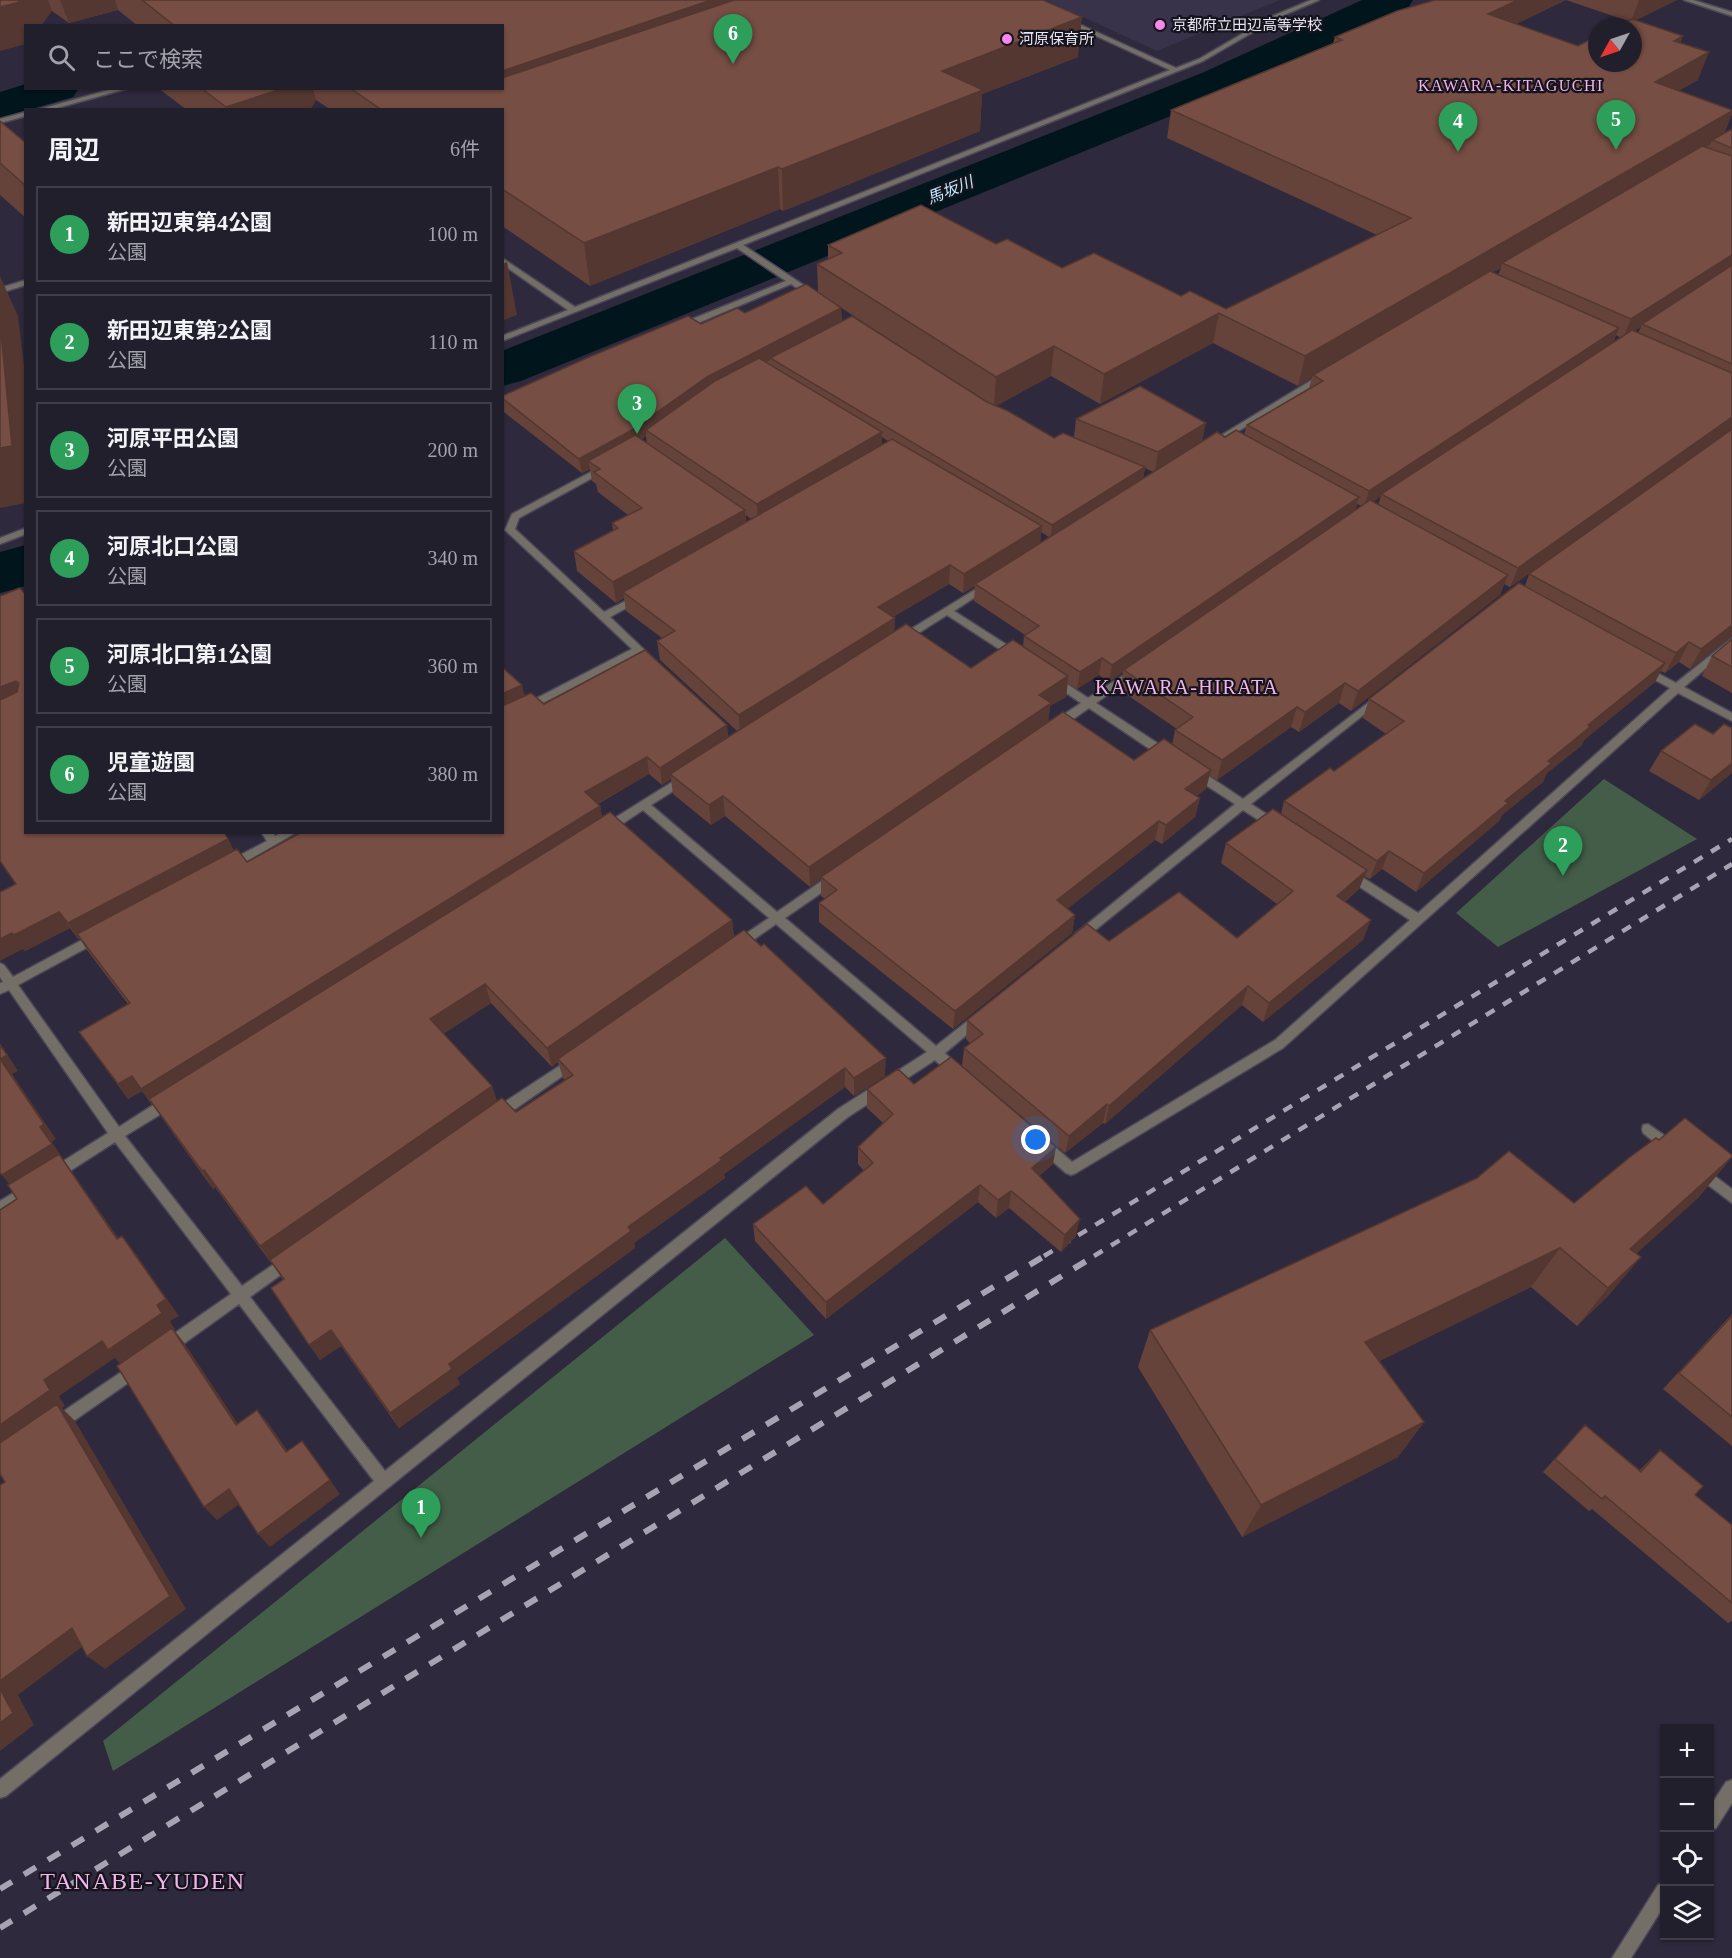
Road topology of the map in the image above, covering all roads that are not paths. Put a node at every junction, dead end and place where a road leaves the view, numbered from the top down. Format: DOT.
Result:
graph roads {
  1 [pos="1316,0"];
  2 [pos="1687,0"];
  3 [pos="1732,14"];
  4 [pos="1063,19"];
  5 [pos="1176,70"];
  6 [pos="118,90"];
  7 [pos="48,108"];
  8 [pos="24,115"];
  9 [pos="0,121"];
  10 [pos="742,248"];
  11 [pos="504,261"];
  12 [pos="793,281"];
  13 [pos="24,283"];
  14 [pos="0,291"];
  15 [pos="818,299"];
  16 [pos="574,310"];
  17 [pos="675,329"];
  18 [pos="504,338"];
  19 [pos="1334,371"];
  20 [pos="1223,436"];
  21 [pos="1233,442"];
  22 [pos="1204,448"];
  23 [pos="618,460"];
  24 [pos="22,532"];
  25 [pos="0,541"];
  26 [pos="994,581"];
  27 [pos="645,594"];
  28 [pos="947,611"];
  29 [pos="603,617"];
  30 [pos="1732,641"];
  31 [pos="897,642"];
  32 [pos="638,650"];
  33 [pos="1022,660"];
  34 [pos="1148,663"];
  35 [pos="1635,665"];
  36 [pos="1041,672"];
  37 [pos="663,673"];
  38 [pos="1677,688"];
  39 [pos="1390,689"];
  40 [pos="1089,703"];
  41 [pos="1732,717"];
  42 [pos="504,720"];
  43 [pos="1050,730"];
  44 [pos="692,773"];
  45 [pos="1243,804"];
  46 [pos="644,805"];
  47 [pos="1282,830"];
  48 [pos="270,837"];
  49 [pos="594,837"];
  50 [pos="1341,868"];
  51 [pos="222,870"];
  52 [pos="845,871"];
  53 [pos="777,918"];
  54 [pos="1419,920"];
  55 [pos="105,933"];
  56 [pos="1066,947"];
  57 [pos="728,952"];
  58 [pos="0,968"];
  59 [pos="5,986"];
  60 [pos="992,1008"];
  61 [pos="936,1053"];
  62 [pos="582,1055"];
  63 [pos="963,1076"];
  64 [pos="178,1096"];
  65 [pos="484,1124"];
  66 [pos="1648,1129"];
  67 [pos="117,1135"];
  68 [pos="1035,1138"];
  69 [pos="1732,1197"];
  70 [pos="0,1208"];
  71 [pos="299,1254"];
  72 [pos="241,1296"];
  73 [pos="48,1430"];
  74 [pos="384,1482"];
  75 [pos="1732,1788"];
  76 [pos="0,1790"];
  77 [pos="1714,1816"];
  78 [pos="1660,1899"];
  79 [pos="1621,1958"];
  1 -- 5 [label="street"];
  2 -- 3 [label="street"];
  4 -- 5 [label="street"];
  5 -- 10 [label="street"];
  6 -- 7 [label="street"];
  8 -- 9 [label="street"];
  10 -- 12 [label="street"];
  10 -- 16 [label="street"];
  11 -- 16 [label="street"];
  12 -- 15 [label="street"];
  12 -- 17 [label="street"];
  13 -- 14 [label="street"];
  16 -- 18 [label="street"];
  19 -- 20 [label="street"];
  20 -- 21 [label="street"];
  20 -- 22 [label="street"];
  23 -- 29 [label="street"];
  24 -- 25 [label="street"];
  26 -- 28 [label="street"];
  27 -- 29 [label="street"];
  28 -- 31 [label="street"];
  28 -- 33 [label="street"];
  29 -- 32 [label="street"];
  30 -- 38 [label="street"];
  32 -- 37 [label="street"];
  32 -- 42 [label="street"];
  34 -- 40 [label="street"];
  35 -- 38 [label="street"];
  36 -- 40 [label="street"];
  38 -- 41 [label="street"];
  38 -- 54 [label="street"];
  39 -- 45 [label="street"];
  40 -- 43 [label="street"];
  40 -- 45 [label="street"];
  44 -- 46 [label="street"];
  45 -- 47 [label="street"];
  45 -- 56 [label="street"];
  46 -- 49 [label="street"];
  46 -- 53 [label="street"];
  48 -- 51 [label="street"];
  50 -- 54 [label="street"];
  52 -- 53 [label="street"];
  53 -- 57 [label="street"];
  53 -- 61 [label="street"];
  54 -- 68 [label="street"];
  55 -- 59 [label="street"];
  58 -- 59 [label="street"];
  59 -- 67 [label="street"];
  60 -- 61 [label="street"];
  61 -- 63 [label="street"];
  61 -- 74 [label="street"];
  62 -- 65 [label="street"];
  64 -- 67 [label="street"];
  66 -- 69 [label="street"];
  67 -- 70 [label="street"];
  67 -- 72 [label="street"];
  71 -- 72 [label="street"];
  72 -- 73 [label="street"];
  72 -- 74 [label="street"];
  74 -- 76 [label="street"];
  75 -- 77 [label="street"];
  78 -- 79 [label="street"];
}
